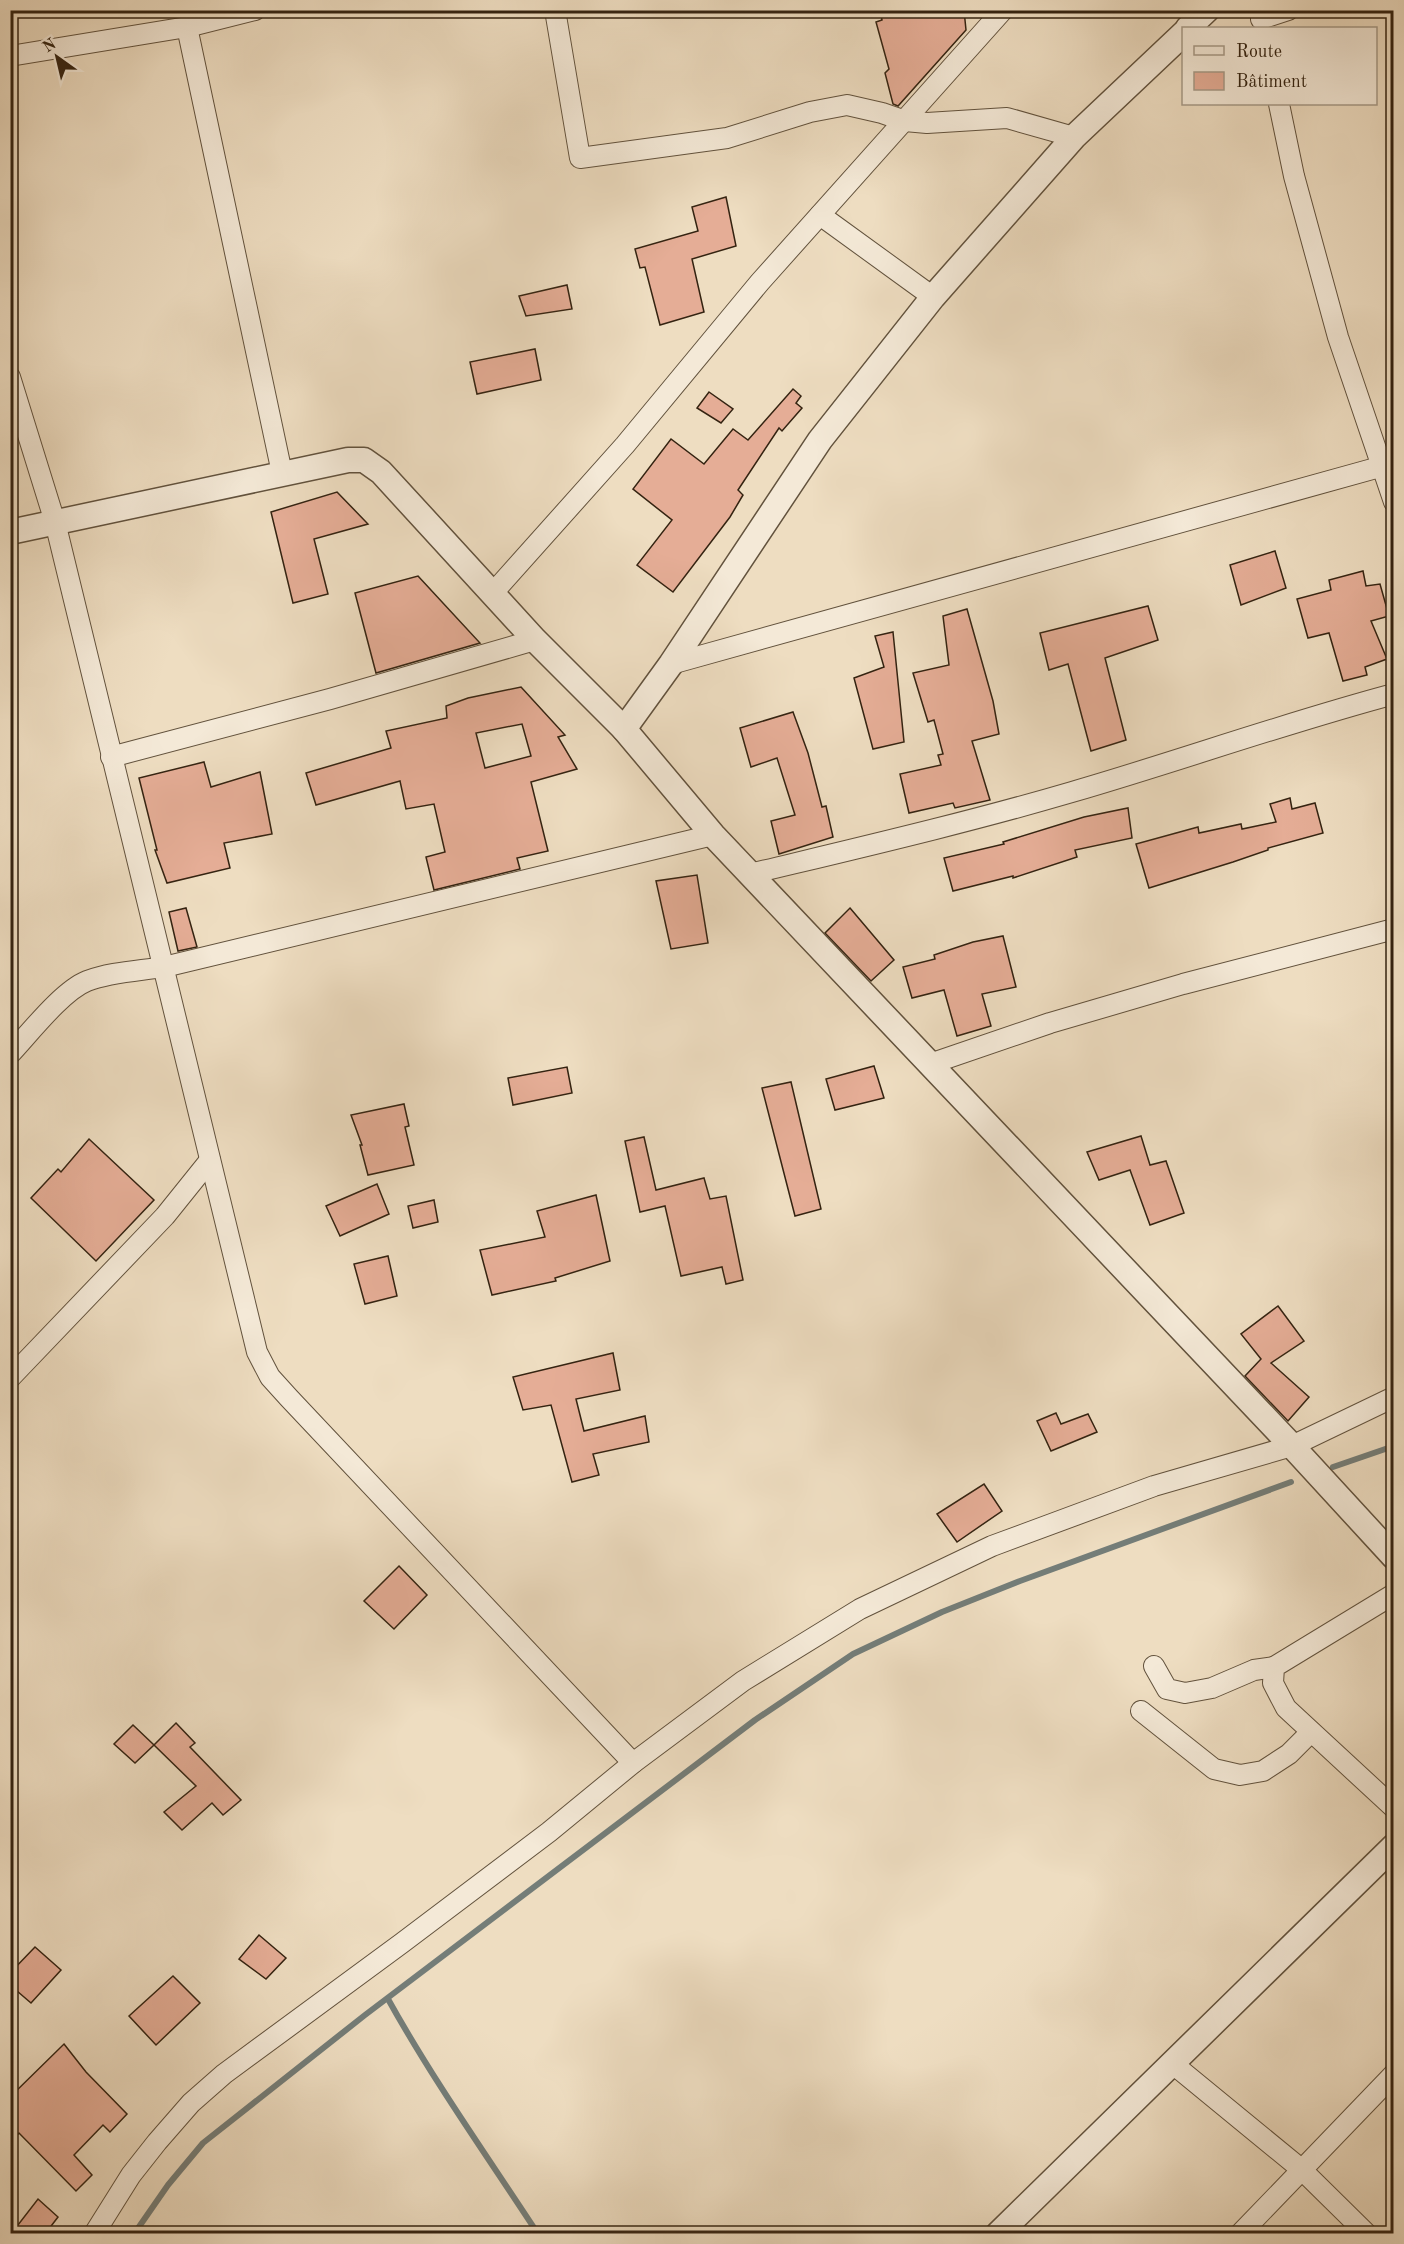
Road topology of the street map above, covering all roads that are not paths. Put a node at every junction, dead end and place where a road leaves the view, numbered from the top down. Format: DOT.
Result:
graph roads {
  1 [pos="255,10"];
  2 [pos="555,10"];
  3 [pos="1004,10"];
  4 [pos="1208,10"];
  5 [pos="1288,10"];
  6 [pos="1261,19"];
  7 [pos="187,27"];
  8 [pos="1189,27"];
  9 [pos="1182,35"];
  10 [pos="10,56"];
  11 [pos="1279,105"];
  12 [pos="905,121"];
  13 [pos="1074,137"];
  14 [pos="820,216"];
  15 [pos="933,297"];
  16 [pos="10,377"];
  17 [pos="1388,464"];
  18 [pos="282,473"];
  19 [pos="1394,502"];
  20 [pos="55,522"];
  21 [pos="10,532"];
  22 [pos="492,594"];
  23 [pos="535,640"];
  24 [pos="670,664"];
  25 [pos="1394,694"];
  26 [pos="624,729"];
  27 [pos="111,757"];
  28 [pos="713,835"];
  29 [pos="750,874"];
  30 [pos="1394,929"];
  31 [pos="164,967"];
  32 [pos="10,1054"];
  33 [pos="930,1064"];
  34 [pos="210,1160"];
  35 [pos="10,1378"];
  36 [pos="1394,1397"];
  37 [pos="1292,1446"];
  38 [pos="1394,1557"];
  39 [pos="1394,1594"];
  40 [pos="1154,1666"];
  41 [pos="1274,1667"];
  42 [pos="1141,1711"];
  43 [pos="1311,1732"];
  44 [pos="633,1763"];
  45 [pos="1394,1808"];
  46 [pos="1394,1846"];
  47 [pos="1173,2064"];
  48 [pos="1394,2074"];
  49 [pos="1301,2169"];
  50 [pos="94,2234"];
  51 [pos="998,2234"];
  52 [pos="1240,2234"];
  53 [pos="1367,2234"];
  1 -- 7 [label="street"];
  2 -- 12 [label="street"];
  3 -- 12 [label="street"];
  4 -- 8 [label="street"];
  5 -- 6 [label="street"];
  7 -- 10 [label="street"];
  7 -- 18 [label="street"];
  9 -- 13 [label="street"];
  11 -- 17 [label="street"];
  12 -- 13 [label="street"];
  12 -- 14 [label="street"];
  13 -- 15 [label="street"];
  14 -- 15 [label="street"];
  14 -- 22 [label="street"];
  15 -- 24 [label="street"];
  16 -- 20 [label="street"];
  17 -- 19 [label="street"];
  17 -- 24 [label="street"];
  18 -- 20 [label="street"];
  18 -- 22 [label="street"];
  20 -- 21 [label="street"];
  20 -- 27 [label="street"];
  22 -- 23 [label="street"];
  23 -- 26 [label="street"];
  23 -- 27 [label="street"];
  24 -- 26 [label="street"];
  25 -- 29 [label="street"];
  26 -- 28 [label="street"];
  27 -- 31 [label="street"];
  28 -- 29 [label="street"];
  28 -- 31 [label="street"];
  29 -- 33 [label="street"];
  30 -- 33 [label="street"];
  31 -- 32 [label="street"];
  31 -- 34 [label="street"];
  33 -- 37 [label="street"];
  34 -- 35 [label="street"];
  34 -- 44 [label="street"];
  36 -- 37 [label="street"];
  37 -- 38 [label="street"];
  37 -- 44 [label="street"];
  39 -- 41 [label="street"];
  40 -- 41 [label="street"];
  41 -- 43 [label="street"];
  42 -- 43 [label="street"];
  43 -- 45 [label="street"];
  44 -- 50 [label="street"];
  46 -- 47 [label="street"];
  47 -- 49 [label="street"];
  47 -- 51 [label="street"];
  48 -- 49 [label="street"];
  49 -- 52 [label="street"];
  49 -- 53 [label="street"];
}
